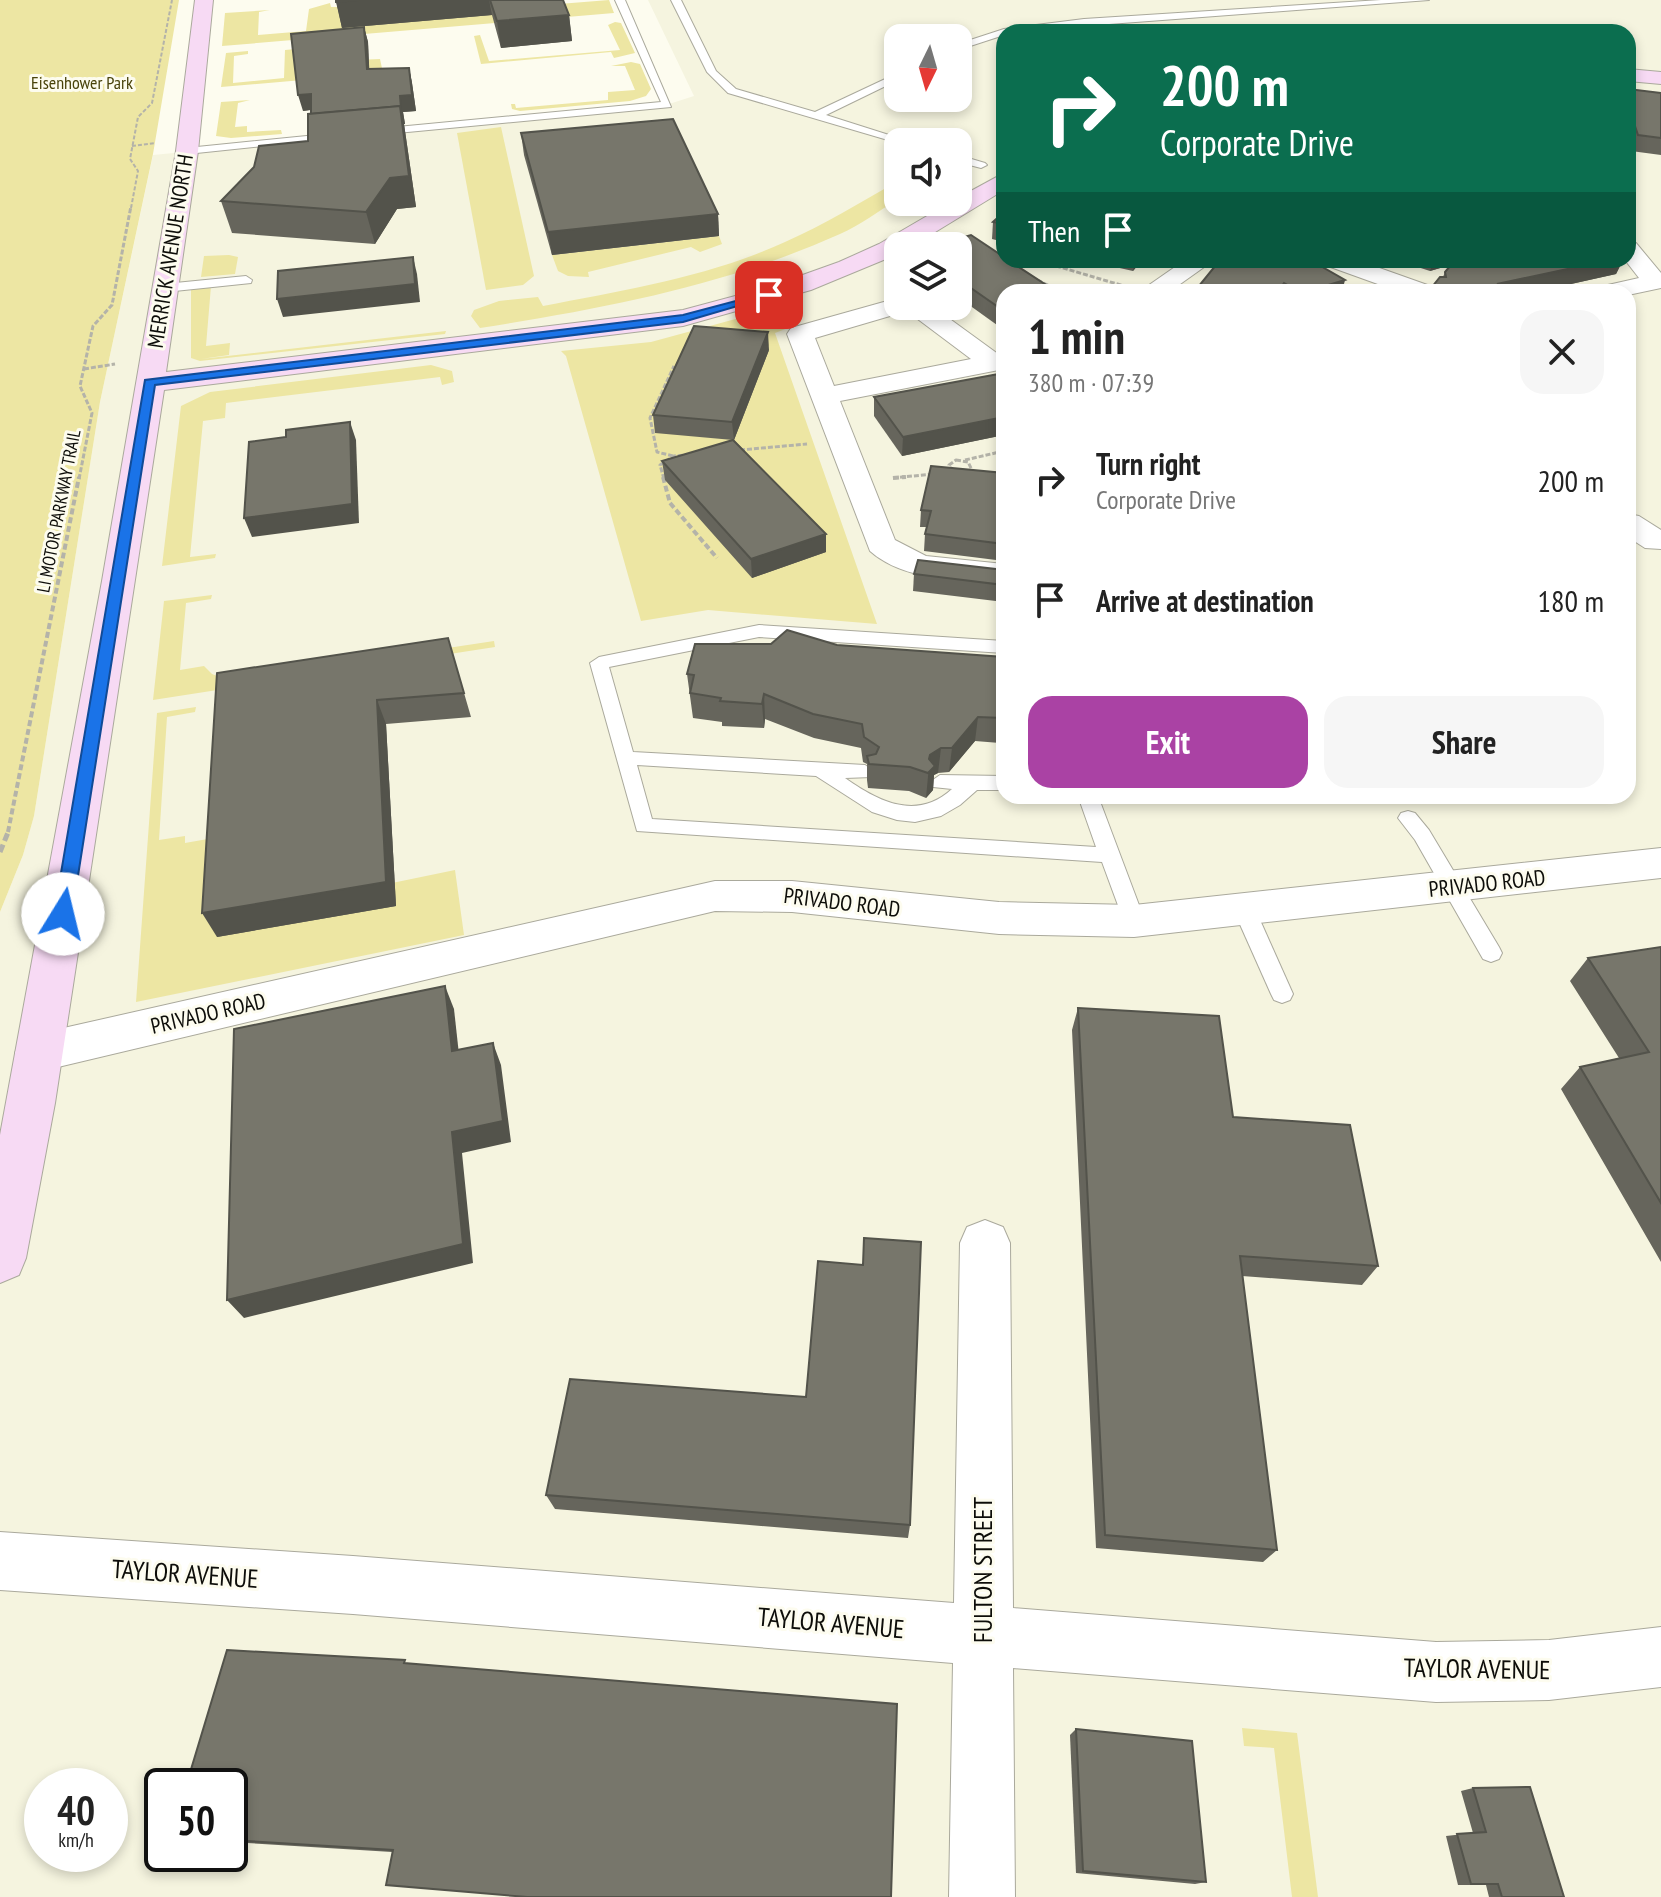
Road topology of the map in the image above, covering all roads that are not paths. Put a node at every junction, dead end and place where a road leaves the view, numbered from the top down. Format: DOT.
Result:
graph roads {
  1 [pos="204,0"];
  2 [pos="620,0"];
  3 [pos="676,0"];
  4 [pos="1424,0"];
  5 [pos="1060,24"];
  6 [pos="996,35"];
  7 [pos="972,42"];
  8 [pos="1636,76"];
  9 [pos="1661,78"];
  10 [pos="884,83"];
  11 [pos="1636,88"];
  12 [pos="1661,90"];
  13 [pos="818,115"];
  14 [pos="366,133"];
  15 [pos="351,135"];
  16 [pos="884,135"];
  17 [pos="187,151"];
  18 [pos="972,163"];
  19 [pos="996,171"];
  20 [pos="972,175"];
  21 [pos="848,241"];
  22 [pos="1636,258"];
  23 [pos="1190,268"];
  24 [pos="1356,268"];
  25 [pos="246,280"];
  26 [pos="1164,284"];
  27 [pos="1402,284"];
  28 [pos="1636,286"];
  29 [pos="165,288"];
  30 [pos="884,310"];
  31 [pos="937,320"];
  32 [pos="464,344"];
  33 [pos="996,360"];
  34 [pos="996,363"];
  35 [pos="149,383"];
  36 [pos="824,396"];
  37 [pos="1636,528"];
  38 [pos="1636,549"];
  39 [pos="996,573"];
  40 [pos="996,646"];
  41 [pos="626,758"];
  42 [pos="823,771"];
  43 [pos="865,772"];
  44 [pos="940,782"];
  45 [pos="972,783"];
  46 [pos="996,783"];
  47 [pos="1091,804"];
  48 [pos="905,814"];
  49 [pos="1408,818"];
  50 [pos="907,842"];
  51 [pos="1109,855"];
  52 [pos="1661,863"];
  53 [pos="1454,887"];
  54 [pos="1245,911"];
  55 [pos="1134,921"];
  56 [pos="1491,953"];
  57 [pos="1282,994"];
  58 [pos="37,1053"];
  59 [pos="985,1243"];
  60 [pos="0,1258"];
  61 [pos="0,1561"];
  62 [pos="983,1635"];
  63 [pos="1661,1657"];
  64 [pos="982,1897"];
  1 -- 17 [label="main road, MERRICK AVENUE NORTH"];
  2 -- 14 [label="lane"];
  3 -- 13 [label="lane"];
  4 -- 5 [label="lane"];
  6 -- 7 [label="lane"];
  8 -- 9 [label="main road"];
  10 -- 13 [label="lane"];
  11 -- 12 [label="main road"];
  13 -- 16 [label="lane"];
  15 -- 17 [label="lane"];
  17 -- 29 [label="main road, MERRICK AVENUE NORTH"];
  18 -- 19 [label="lane"];
  19 -- 20 [label="main road"];
  19 -- 32 [label="main road"];
  21 -- 32 [label="main road"];
  22 -- 28 [label="street"];
  23 -- 26 [label="street"];
  24 -- 27 [label="street"];
  25 -- 29 [label="lane"];
  29 -- 35 [label="main road, MERRICK AVENUE NORTH"];
  30 -- 36 [label="street"];
  31 -- 33 [label="street"];
  32 -- 35 [label="main road"];
  34 -- 36 [label="street"];
  35 -- 58 [label="main road, MERRICK AVENUE NORTH"];
  36 -- 39 [label="street"];
  37 -- 38 [label="street"];
  40 -- 41 [label="lane"];
  41 -- 42 [label="lane"];
  41 -- 50 [label="lane"];
  42 -- 43 [label="lane"];
  42 -- 48 [label="lane"];
  44 -- 45 [label="lane"];
  45 -- 46 [label="lane"];
  45 -- 48 [label="lane"];
  47 -- 51 [label="lane"];
  48 -- 50 [label="lane"];
  49 -- 53 [label="lane"];
  50 -- 51 [label="lane"];
  51 -- 55 [label="lane"];
  52 -- 53 [label="street, PRIVADO ROAD"];
  53 -- 54 [label="street, PRIVADO ROAD"];
  53 -- 56 [label="lane"];
  54 -- 55 [label="street, PRIVADO ROAD"];
  54 -- 57 [label="lane"];
  55 -- 58 [label="street, PRIVADO ROAD"];
  58 -- 60 [label="main road, MERRICK AVENUE NORTH"];
  59 -- 62 [label="street, FULTON STREET"];
  61 -- 62 [label="street, TAYLOR AVENUE"];
  62 -- 63 [label="street, TAYLOR AVENUE"];
  62 -- 64 [label="street, FULTON STREET"];
}
